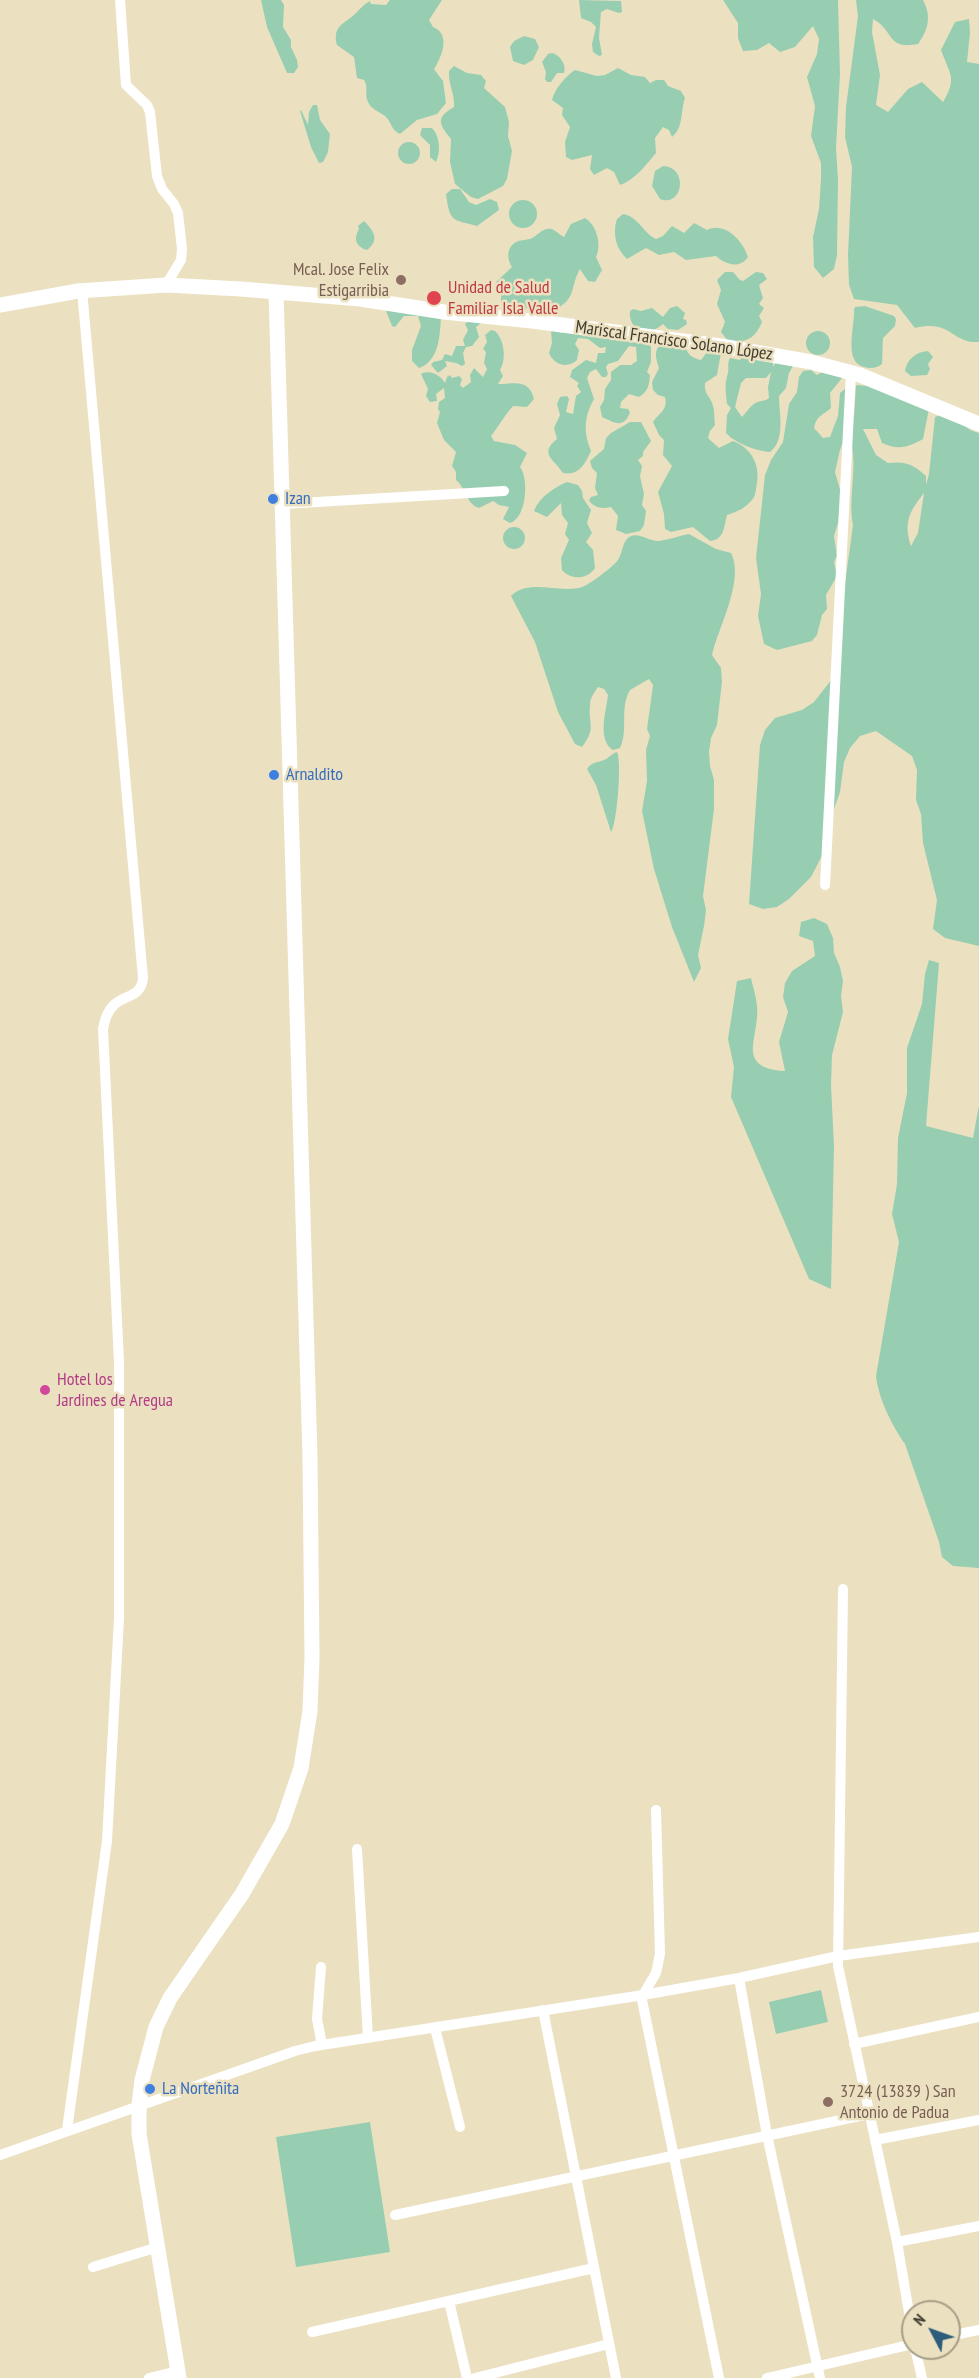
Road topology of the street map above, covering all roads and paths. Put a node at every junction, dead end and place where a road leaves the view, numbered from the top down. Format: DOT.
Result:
graph roads {
  1 [pos="120,0"];
  2 [pos="166,285"];
  3 [pos="82,290"];
  4 [pos="276,291"];
  5 [pos="0,305"];
  6 [pos="851,372"];
  7 [pos="979,424"];
  8 [pos="504,490"];
  9 [pos="283,504"];
  10 [pos="825,885"];
  11 [pos="843,1589"];
  12 [pos="656,1810"];
  13 [pos="357,1849"];
  14 [pos="979,1937"];
  15 [pos="838,1956"];
  16 [pos="321,1967"];
  17 [pos="739,1978"];
  18 [pos="642,1995"];
  19 [pos="543,2010"];
  20 [pos="979,2017"];
  21 [pos="435,2028"];
  22 [pos="368,2038"];
  23 [pos="854,2044"];
  24 [pos="322,2045"];
  25 [pos="139,2105"];
  26 [pos="869,2114"];
  27 [pos="979,2120"];
  28 [pos="460,2127"];
  29 [pos="67,2130"];
  30 [pos="767,2135"];
  31 [pos="875,2140"];
  32 [pos="0,2155"];
  33 [pos="674,2155"];
  34 [pos="577,2176"];
  35 [pos="395,2215"];
  36 [pos="979,2226"];
  37 [pos="897,2242"];
  38 [pos="158,2247"];
  39 [pos="93,2266"];
  40 [pos="594,2268"];
  41 [pos="907,2300"];
  42 [pos="449,2301"];
  43 [pos="979,2330"];
  44 [pos="312,2332"];
  45 [pos="961,2334"];
  46 [pos="609,2344"];
  47 [pos="901,2348"];
  48 [pos="918,2360"];
  49 [pos="818,2372"];
  50 [pos="179,2374"];
  51 [pos="149,2378"];
  52 [pos="467,2378"];
  53 [pos="475,2378"];
  54 [pos="616,2378"];
  55 [pos="719,2378"];
  56 [pos="767,2378"];
  57 [pos="922,2378"];
  1 -- 2 [label="street"];
  2 -- 3 [label="street, Mariscal Francisco Solano López"];
  2 -- 4 [label="street, Mariscal Francisco Solano López"];
  3 -- 5 [label="street, Mariscal Francisco Solano López"];
  3 -- 29 [label="street"];
  4 -- 6 [label="street, Mariscal Francisco Solano López"];
  4 -- 9 [label="street"];
  6 -- 7 [label="street, Mariscal Francisco Solano López"];
  6 -- 10 [label="street"];
  8 -- 9 [label="street"];
  9 -- 25 [label="street"];
  11 -- 15 [label="street"];
  12 -- 18 [label="street"];
  13 -- 22 [label="street"];
  14 -- 15 [label="street"];
  15 -- 17 [label="street"];
  15 -- 23 [label="street"];
  16 -- 24 [label="street"];
  17 -- 18 [label="street"];
  17 -- 30 [label="street"];
  18 -- 19 [label="street"];
  18 -- 33 [label="street"];
  19 -- 21 [label="street"];
  19 -- 34 [label="street"];
  20 -- 23 [label="street"];
  21 -- 22 [label="street"];
  21 -- 28 [label="street"];
  22 -- 24 [label="street"];
  23 -- 26 [label="street"];
  24 -- 25 [label="street"];
  25 -- 29 [label="street"];
  25 -- 38 [label="street"];
  26 -- 30 [label="street"];
  26 -- 31 [label="street"];
  27 -- 31 [label="street"];
  29 -- 32 [label="street"];
  30 -- 33 [label="street"];
  30 -- 49 [label="street"];
  31 -- 37 [label="street"];
  33 -- 34 [label="street"];
  33 -- 55 [label="street"];
  34 -- 35 [label="street"];
  34 -- 40 [label="street"];
  36 -- 37 [label="street"];
  37 -- 41 [label="street"];
  38 -- 39 [label="street"];
  38 -- 50 [label="street"];
  40 -- 42 [label="street"];
  40 -- 46 [label="street"];
  42 -- 44 [label="street"];
  42 -- 52 [label="street"];
  43 -- 45 [label="street"];
  46 -- 53 [label="street"];
  46 -- 54 [label="street"];
  47 -- 49 [label="street"];
  48 -- 57 [label="street"];
  49 -- 56 [label="street"];
  50 -- 51 [label="street"];
}
